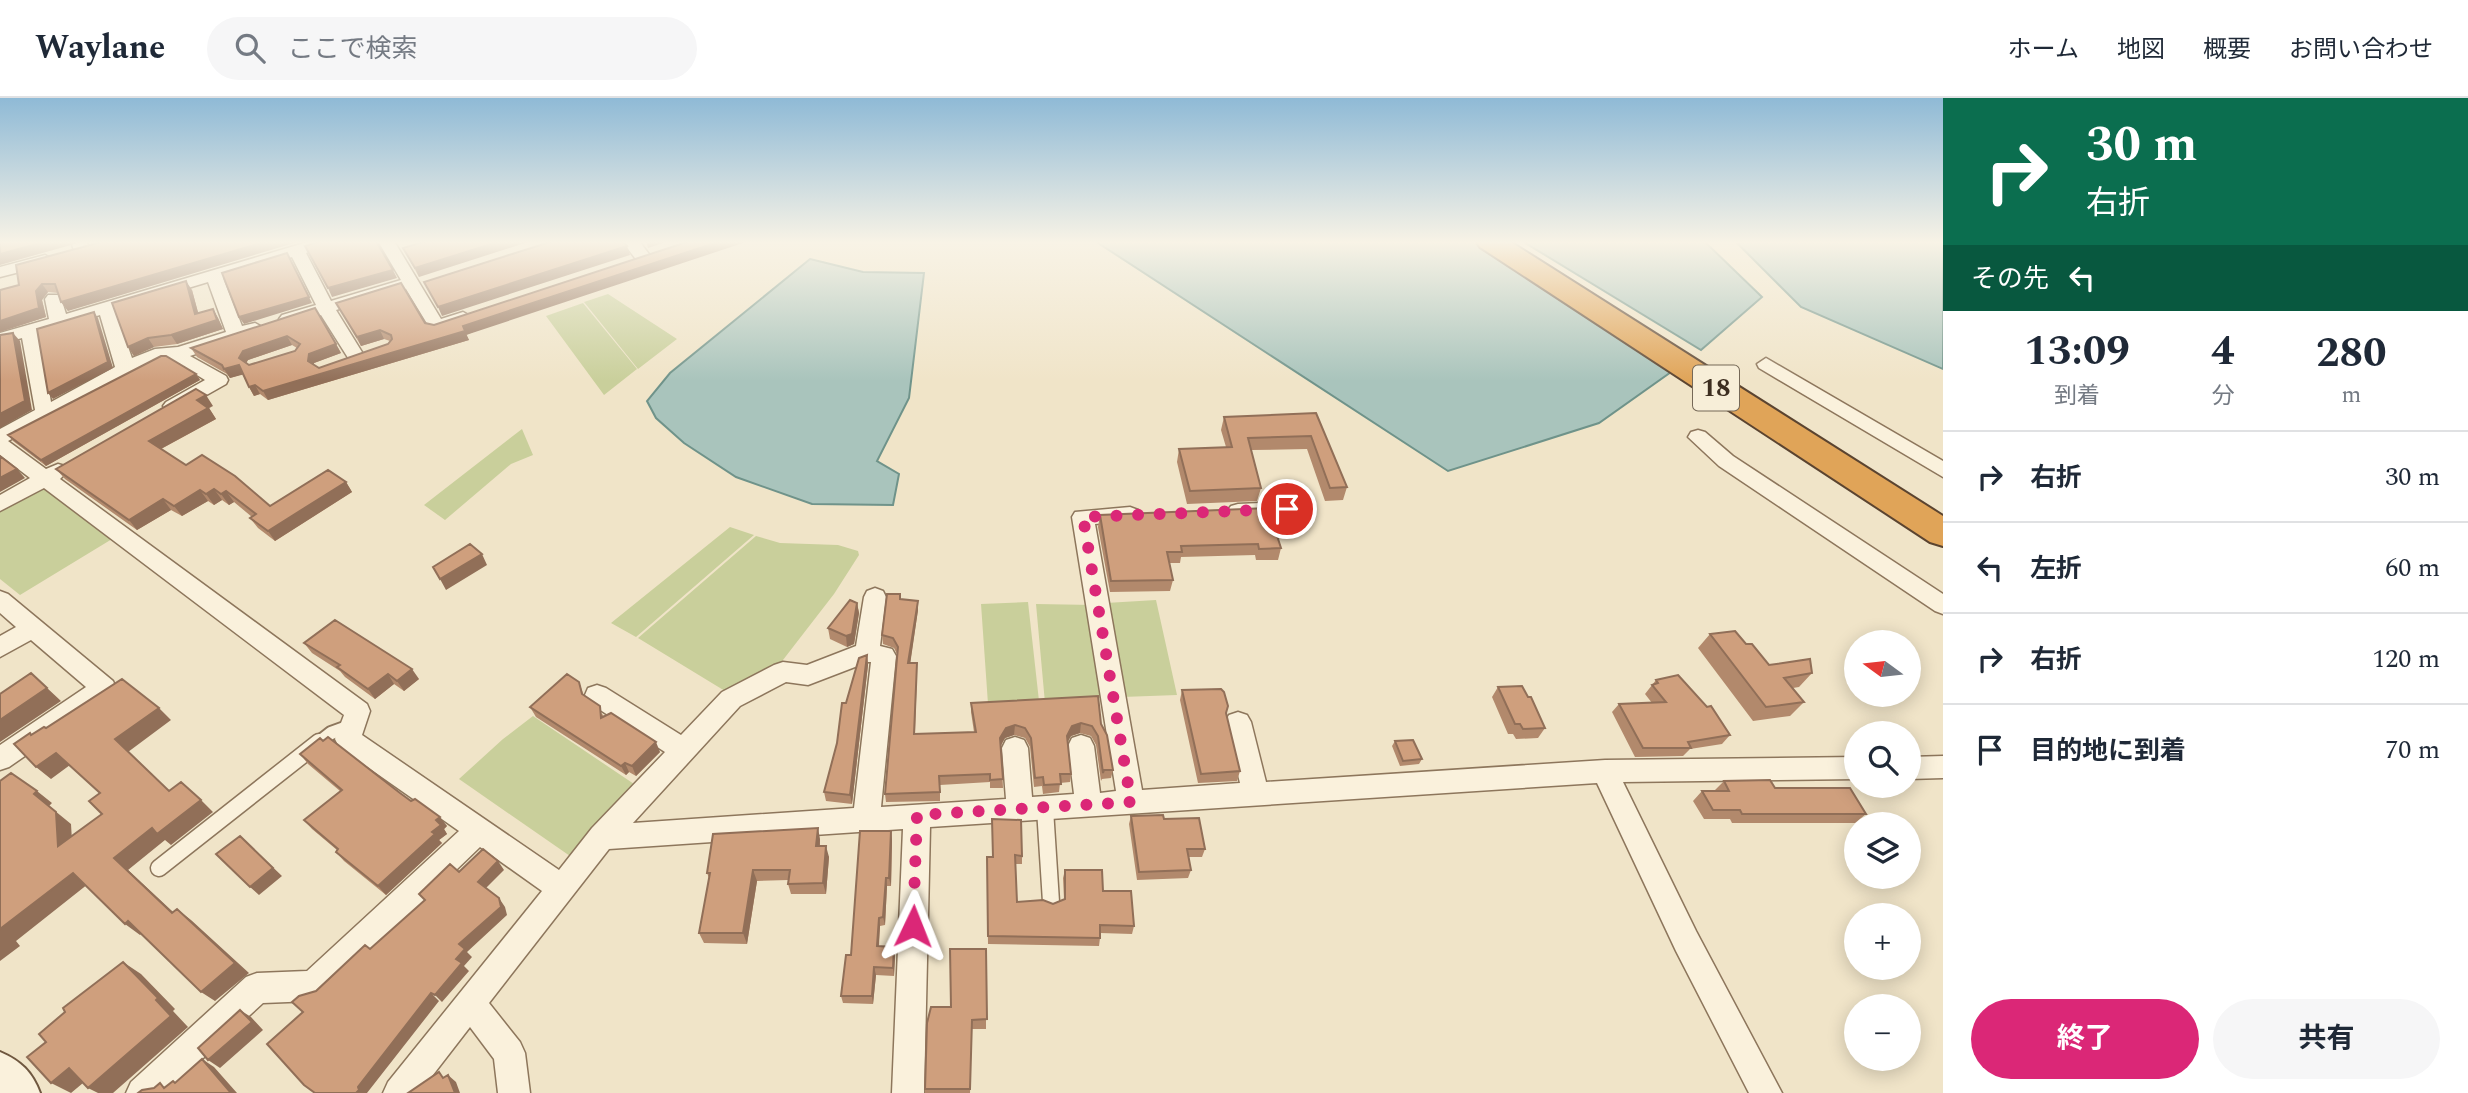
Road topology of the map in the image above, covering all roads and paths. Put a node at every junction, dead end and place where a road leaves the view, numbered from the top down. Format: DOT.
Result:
graph roads {
  1 [pos="152,287"];
  2 [pos="218,287"];
  3 [pos="318,287"];
  4 [pos="404,287"];
  5 [pos="419,287"];
  6 [pos="1565,287"];
  7 [pos="1577,287"];
  8 [pos="54,299"];
  9 [pos="106,308"];
  10 [pos="326,308"];
  11 [pos="476,313"];
  12 [pos="59,322"];
  13 [pos="30,331"];
  14 [pos="236,334"];
  15 [pos="0,338"];
  16 [pos="375,350"];
  17 [pos="180,353"];
  18 [pos="356,357"];
  19 [pos="1766,364"];
  20 [pos="334,365"];
  21 [pos="124,370"];
  22 [pos="47,412"];
  23 [pos="161,412"];
  24 [pos="0,437"];
  25 [pos="1814,442"];
  26 [pos="0,445"];
  27 [pos="1704,448"];
  28 [pos="69,464"];
  29 [pos="1943,470"];
  30 [pos="47,477"];
  31 [pos="0,503"];
  32 [pos="1943,504"];
  33 [pos="1287,509"];
  34 [pos="1219,511"];
  35 [pos="1151,514"];
  36 [pos="1943,515"];
  37 [pos="1943,533"];
  38 [pos="1943,544"];
  39 [pos="875,597"];
  40 [pos="0,600"];
  41 [pos="1943,605"];
  42 [pos="33,628"];
  43 [pos="0,648"];
  44 [pos="867,652"];
  45 [pos="597,695"];
  46 [pos="1238,722"];
  47 [pos="353,725"];
  48 [pos="1081,746"];
  49 [pos="682,748"];
  50 [pos="1015,748"];
  51 [pos="0,759"];
  52 [pos="1943,767"];
  53 [pos="1844,768"];
  54 [pos="1921,768"];
  55 [pos="1605,771"];
  56 [pos="1256,795"];
  57 [pos="1131,802"];
  58 [pos="1088,805"];
  59 [pos="1032,809"];
  60 [pos="917,815"];
  61 [pos="866,819"];
  62 [pos="478,831"];
  63 [pos="602,836"];
  64 [pos="159,868"];
  65 [pos="560,887"];
  66 [pos="1051,902"];
  67 [pos="470,1002"];
  68 [pos="0,1075"];
  69 [pos="508,1086"];
  70 [pos="17,1093"];
  71 [pos="142,1093"];
  72 [pos="400,1093"];
  73 [pos="908,1093"];
  74 [pos="1766,1093"];
  1 -- 9 [label="street"];
  2 -- 14 [label="street"];
  3 -- 10 [label="street"];
  4 -- 10 [label="street"];
  5 -- 11 [label="street"];
  6 -- 25 [label="highway, 18"];
  7 -- 25 [label="highway, 18"];
  8 -- 12 [label="street"];
  9 -- 12 [label="street"];
  9 -- 21 [label="street"];
  10 -- 14 [label="street"];
  10 -- 18 [label="street"];
  12 -- 13 [label="street"];
  13 -- 15 [label="street"];
  13 -- 22 [label="street"];
  14 -- 17 [label="street"];
  16 -- 18 [label="street"];
  17 -- 21 [label="street"];
  17 -- 23 [label="street"];
  18 -- 20 [label="street"];
  19 -- 29 [label="street"];
  21 -- 22 [label="street"];
  22 -- 24 [label="street"];
  25 -- 32 [label="highway, 18"];
  25 -- 36 [label="highway, 18"];
  25 -- 37 [label="highway, 18"];
  25 -- 38 [label="highway, 18"];
  26 -- 30 [label="street"];
  27 -- 41 [label="street"];
  28 -- 30 [label="street"];
  30 -- 31 [label="street"];
  30 -- 47 [label="street"];
  33 -- 34 [label="street"];
  35 -- 57 [label="street"];
  39 -- 44 [label="street"];
  40 -- 42 [label="street"];
  42 -- 43 [label="street"];
  42 -- 51 [label="street"];
  44 -- 49 [label="street"];
  44 -- 61 [label="street"];
  45 -- 49 [label="street"];
  46 -- 56 [label="street"];
  47 -- 62 [label="street"];
  47 -- 64 [label="lane"];
  48 -- 58 [label="street"];
  49 -- 63 [label="street"];
  50 -- 59 [label="street"];
  52 -- 54 [label="street"];
  53 -- 55 [label="street"];
  55 -- 56 [label="street"];
  55 -- 74 [label="street"];
  56 -- 57 [label="street"];
  57 -- 58 [label="street"];
  58 -- 59 [label="street"];
  59 -- 60 [label="street"];
  59 -- 66 [label="lane"];
  60 -- 61 [label="street"];
  60 -- 73 [label="street"];
  61 -- 63 [label="street"];
  62 -- 65 [label="street"];
  62 -- 71 [label="street"];
  63 -- 65 [label="street"];
  65 -- 67 [label="street"];
  67 -- 69 [label="street"];
  67 -- 72 [label="street"];
  68 -- 70 [label="street"];
}
